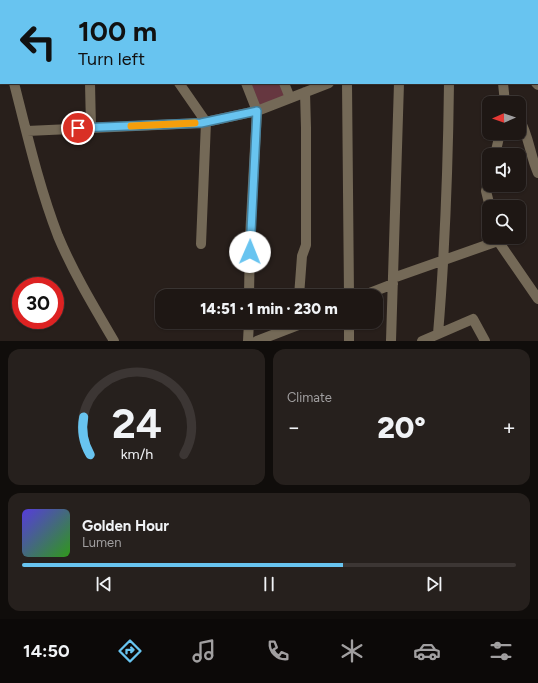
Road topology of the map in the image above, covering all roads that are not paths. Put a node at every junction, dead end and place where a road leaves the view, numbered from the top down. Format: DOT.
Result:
graph roads {
  1 [pos="14,84"];
  2 [pos="90,84"];
  3 [pos="180,84"];
  4 [pos="246,84"];
  5 [pos="284,84"];
  6 [pos="325,84"];
  7 [pos="347,84"];
  8 [pos="400,84"];
  9 [pos="449,84"];
  10 [pos="503,84"];
  11 [pos="305,92"];
  12 [pos="504,96"];
  13 [pos="290,98"];
  14 [pos="257,111"];
  15 [pos="206,122"];
  16 [pos="91,128"];
  17 [pos="27,131"];
  18 [pos="526,136"];
  19 [pos="538,174"];
  20 [pos="201,244"];
  21 [pos="485,244"];
  22 [pos="501,244"];
  23 [pos="444,260"];
  24 [pos="393,281"];
  25 [pos="249,289"];
  26 [pos="300,289"];
  27 [pos="349,289"];
  28 [pos="376,289"];
  29 [pos="538,299"];
  30 [pos="248,329"];
  31 [pos="285,329"];
  32 [pos="349,329"];
  33 [pos="438,334"];
  34 [pos="114,341"];
  35 [pos="248,341"];
  36 [pos="257,341"];
  37 [pos="349,341"];
  38 [pos="391,341"];
  39 [pos="422,341"];
  40 [pos="485,341"];
  1 -- 17 [label="street"];
  2 -- 16 [label="street"];
  3 -- 15 [label="street"];
  4 -- 14 [label="street"];
  5 -- 13 [label="street"];
  6 -- 11 [label="street"];
  7 -- 27 [label="street"];
  8 -- 24 [label="street"];
  9 -- 23 [label="street"];
  10 -- 12 [label="street"];
  11 -- 13 [label="street"];
  11 -- 26 [label="street"];
  13 -- 14 [label="street"];
  14 -- 15 [label="street"];
  14 -- 25 [label="street"];
  15 -- 16 [label="street"];
  15 -- 20 [label="street"];
  16 -- 17 [label="street"];
  17 -- 34 [label="street"];
  18 -- 19 [label="street"];
  21 -- 23 [label="street"];
  22 -- 29 [label="street"];
  23 -- 24 [label="street"];
  23 -- 33 [label="street"];
  24 -- 28 [label="street"];
  24 -- 38 [label="street"];
  30 -- 35 [label="street"];
  31 -- 36 [label="street"];
  32 -- 37 [label="street"];
  33 -- 39 [label="street"];
  33 -- 40 [label="street"];
}
